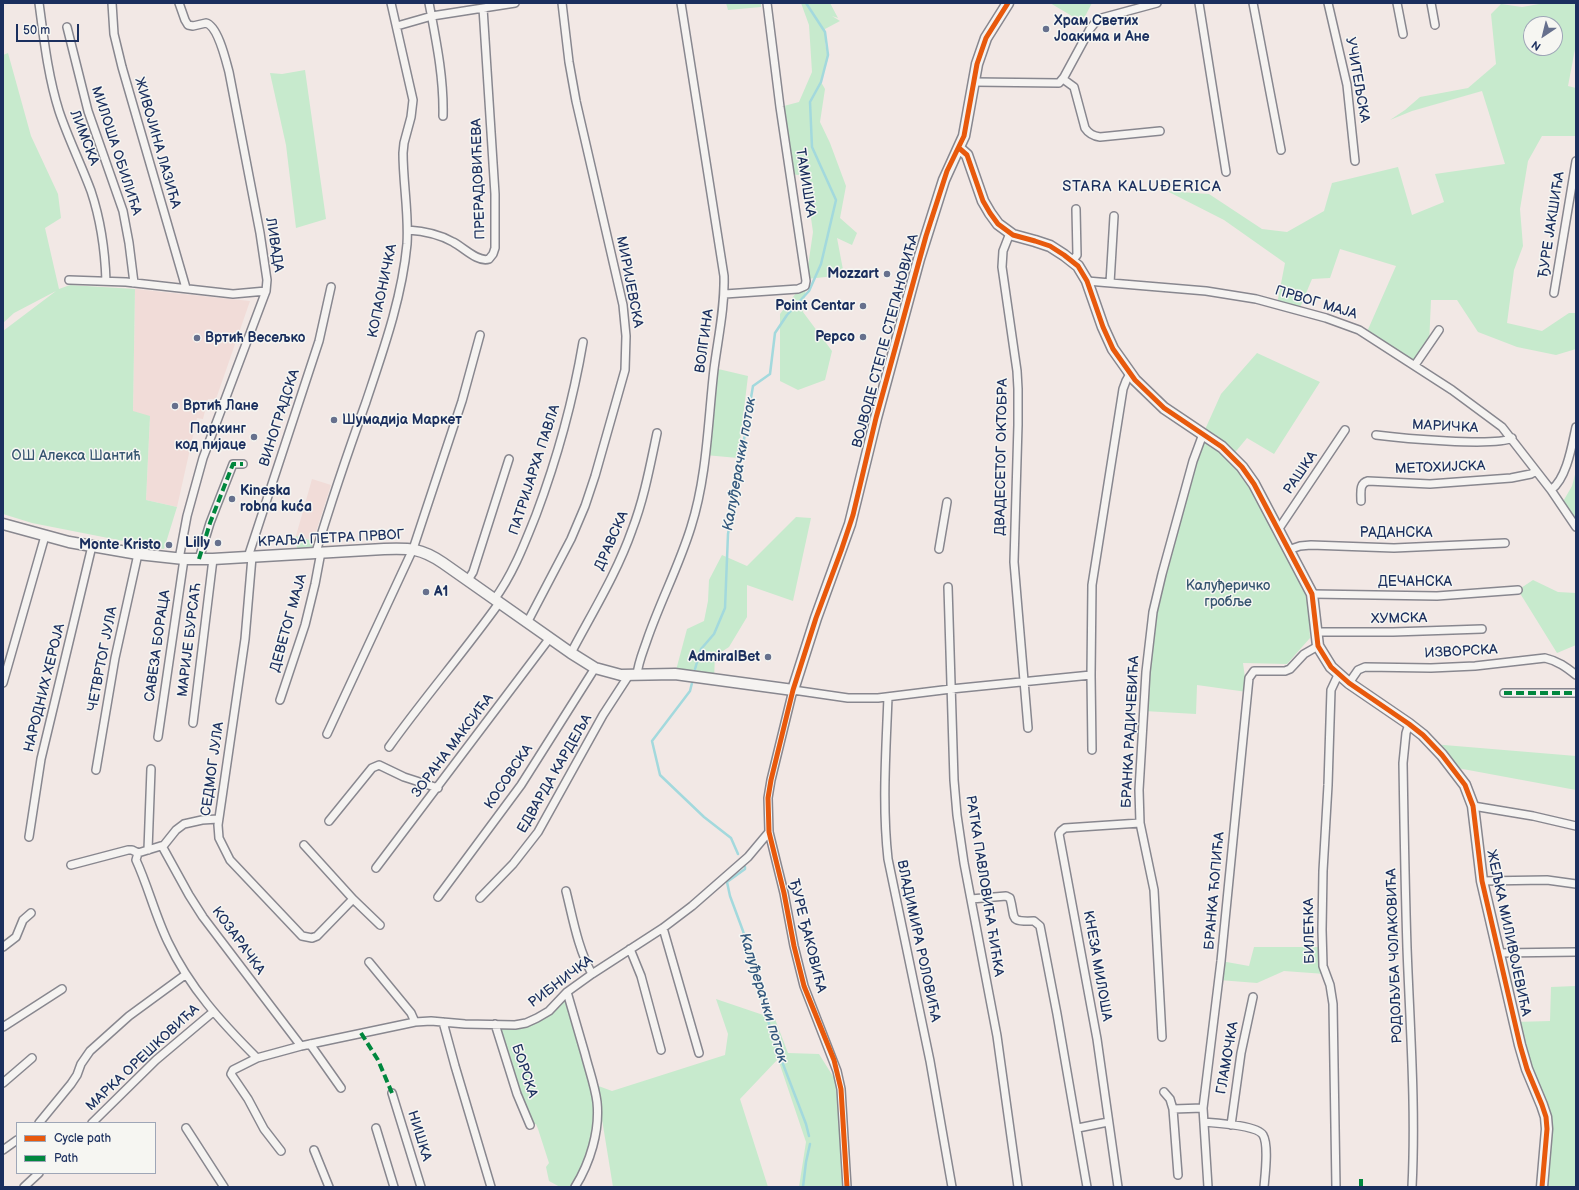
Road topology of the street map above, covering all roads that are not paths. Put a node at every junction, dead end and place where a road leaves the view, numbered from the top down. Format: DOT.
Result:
graph roads {
  1 [pos="39,3"];
  2 [pos="112,3"];
  3 [pos="179,3"];
  4 [pos="391,3"];
  5 [pos="429,3"];
  6 [pos="510,3"];
  7 [pos="562,3"];
  8 [pos="681,3"];
  9 [pos="767,3"];
  10 [pos="1008,3"];
  11 [pos="1157,3"];
  12 [pos="1199,3"];
  13 [pos="1253,3"];
  14 [pos="1328,3"];
  15 [pos="1397,3"];
  16 [pos="1430,3"];
  17 [pos="483,8"];
  18 [pos="432,16"];
  19 [pos="1435,25"];
  20 [pos="397,26"];
  21 [pos="67,27"];
  22 [pos="1404,34"];
  23 [pos="1063,80"];
  24 [pos="974,82"];
  25 [pos="443,116"];
  26 [pos="1160,131"];
  27 [pos="959,148"];
  28 [pos="1281,150"];
  29 [pos="1355,161"];
  30 [pos="1576,161"];
  31 [pos="1226,172"];
  32 [pos="1076,209"];
  33 [pos="1114,216"];
  34 [pos="408,230"];
  35 [pos="1010,233"];
  36 [pos="1072,261"];
  37 [pos="69,280"];
  38 [pos="106,281"];
  39 [pos="1086,281"];
  40 [pos="1110,282"];
  41 [pos="134,283"];
  42 [pos="331,287"];
  43 [pos="186,288"];
  44 [pos="266,291"];
  45 [pos="1554,293"];
  46 [pos="725,294"];
  47 [pos="1439,330"];
  48 [pos="480,335"];
  49 [pos="583,342"];
  50 [pos="1415,365"];
  51 [pos="1130,374"];
  52 [pos="1576,427"];
  53 [pos="1345,430"];
  54 [pos="658,433"];
  55 [pos="1203,434"];
  56 [pos="1376,435"];
  57 [pos="1512,438"];
  58 [pos="509,459"];
  59 [pos="243,464"];
  60 [pos="1536,471"];
  61 [pos="1551,490"];
  62 [pos="1361,501"];
  63 [pos="947,502"];
  64 [pos="3,524"];
  65 [pos="1576,527"];
  66 [pos="1278,530"];
  67 [pos="45,536"];
  68 [pos="1505,543"];
  69 [pos="92,546"];
  70 [pos="413,549"];
  71 [pos="939,549"];
  72 [pos="1288,550"];
  73 [pos="318,552"];
  74 [pos="138,554"];
  75 [pos="250,557"];
  76 [pos="181,559"];
  77 [pos="199,559"];
  78 [pos="213,559"];
  79 [pos="468,580"];
  80 [pos="948,587"];
  81 [pos="1518,590"];
  82 [pos="1312,594"];
  83 [pos="497,602"];
  84 [pos="527,623"];
  85 [pos="1482,629"];
  86 [pos="1316,632"];
  87 [pos="549,639"];
  88 [pos="1318,646"];
  89 [pos="571,654"];
  90 [pos="595,668"];
  91 [pos="633,675"];
  92 [pos="1091,675"];
  93 [pos="1338,675"];
  94 [pos="1576,675"];
  95 [pos="1023,682"];
  96 [pos="3,683"];
  97 [pos="1349,683"];
  98 [pos="951,689"];
  99 [pos="793,690"];
  100 [pos="1504,693"];
  101 [pos="1576,693"];
  102 [pos="888,697"];
  103 [pos="280,700"];
  104 [pos="193,723"];
  105 [pos="1409,724"];
  106 [pos="1028,728"];
  107 [pos="326,734"];
  108 [pos="158,737"];
  109 [pos="389,747"];
  110 [pos="1092,750"];
  111 [pos="151,769"];
  112 [pos="96,770"];
  113 [pos="438,788"];
  114 [pos="1473,806"];
  115 [pos="218,819"];
  116 [pos="329,821"];
  117 [pos="1140,823"];
  118 [pos="1576,826"];
  119 [pos="769,832"];
  120 [pos="28,837"];
  121 [pos="304,845"];
  122 [pos="162,846"];
  123 [pos="148,850"];
  124 [pos="138,853"];
  125 [pos="71,864"];
  126 [pos="376,868"];
  127 [pos="1482,881"];
  128 [pos="1576,884"];
  129 [pos="566,891"];
  130 [pos="438,896"];
  131 [pos="480,898"];
  132 [pos="353,899"];
  133 [pos="971,899"];
  134 [pos="30,913"];
  135 [pos="380,925"];
  136 [pos="664,928"];
  137 [pos="3,946"];
  138 [pos="630,949"];
  139 [pos="1576,952"];
  140 [pos="1498,953"];
  141 [pos="369,962"];
  142 [pos="592,974"];
  143 [pos="185,975"];
  144 [pos="62,989"];
  145 [pos="567,992"];
  146 [pos="1253,997"];
  147 [pos="213,1012"];
  148 [pos="415,1022"];
  149 [pos="443,1022"];
  150 [pos="495,1024"];
  151 [pos="3,1026"];
  152 [pos="1162,1037"];
  153 [pos="310,1044"];
  154 [pos="301,1046"];
  155 [pos="661,1050"];
  156 [pos="699,1053"];
  157 [pos="32,1058"];
  158 [pos="256,1058"];
  159 [pos="3,1083"];
  160 [pos="341,1088"];
  161 [pos="1164,1092"];
  162 [pos="392,1093"];
  163 [pos="1203,1108"];
  164 [pos="1173,1109"];
  165 [pos="40,1122"];
  166 [pos="93,1122"];
  167 [pos="1108,1122"];
  168 [pos="1204,1122"];
  169 [pos="1231,1125"];
  170 [pos="530,1126"];
  171 [pos="186,1128"];
  172 [pos="376,1128"];
  173 [pos="1078,1128"];
  174 [pos="16,1141"];
  175 [pos="3,1150"];
  176 [pos="314,1150"];
  177 [pos="281,1151"];
  178 [pos="38,1174"];
  179 [pos="1178,1175"];
  180 [pos="24,1187"];
  181 [pos="224,1187"];
  182 [pos="328,1187"];
  183 [pos="394,1187"];
  184 [pos="421,1187"];
  185 [pos="490,1187"];
  186 [pos="575,1187"];
  187 [pos="847,1187"];
  188 [pos="952,1187"];
  189 [pos="1018,1187"];
  190 [pos="1087,1187"];
  191 [pos="1118,1187"];
  192 [pos="1208,1187"];
  193 [pos="1264,1187"];
  194 [pos="1336,1187"];
  195 [pos="1412,1187"];
  196 [pos="1542,1187"];
  1 -- 38 [label="street, ЛИМСКА"];
  2 -- 43 [label="street, ЖИВОЈИНА ЛАЗИЋА"];
  3 -- 44 [label="street, ЛИВАДА"];
  4 -- 20 [label="street, КОПАОНИЧКА"];
  5 -- 18 [label="street"];
  6 -- 17 [label="street"];
  7 -- 84 [label="street, МИРИЈЕВСКА"];
  8 -- 46 [label="street, ВОЛГИНА"];
  9 -- 46 [label="street, ТАМИШКА"];
  10 -- 24 [label="street, ВОЈВОДЕ СТЕПЕ СТЕПАНОВИЋА"];
  11 -- 23 [label="street"];
  12 -- 31 [label="street"];
  13 -- 28 [label="street"];
  14 -- 29 [label="street, УЧИТЕЉСКА"];
  15 -- 22 [label="street"];
  16 -- 19 [label="street"];
  17 -- 18 [label="street"];
  17 -- 34 [label="street, ПРЕРАДОВИЋЕВА"];
  18 -- 20 [label="street"];
  18 -- 25 [label="street"];
  20 -- 34 [label="street, КОПАОНИЧКА"];
  21 -- 41 [label="street, МИЛОША ОБИЛИЋА"];
  23 -- 24 [label="street"];
  23 -- 26 [label="street"];
  24 -- 27 [label="street, ВОЈВОДЕ СТЕПЕ СТЕПАНОВИЋА"];
  27 -- 35 [label="street, ЖЕЉКА МИЛИВОЈЕВИЋА"];
  27 -- 99 [label="street, ВОЈВОДЕ СТЕПЕ СТЕПАНОВИЋА"];
  30 -- 45 [label="street, ЂУРЕ ЈАКШИЋА"];
  32 -- 36 [label="street"];
  33 -- 40 [label="street"];
  34 -- 73 [label="street, КОПАОНИЧКА"];
  35 -- 36 [label="street, ЖЕЉКА МИЛИВОЈЕВИЋА"];
  35 -- 95 [label="street, ДВАДЕСЕТОГ ОКТОБРА"];
  36 -- 39 [label="street, ЖЕЉКА МИЛИВОЈЕВИЋА"];
  37 -- 38 [label="street"];
  38 -- 41 [label="street"];
  39 -- 40 [label="street, ПРВОГ МАЈА"];
  39 -- 51 [label="street, ЖЕЉКА МИЛИВОЈЕВИЋА"];
  40 -- 50 [label="street, ПРВОГ МАЈА"];
  41 -- 43 [label="street"];
  42 -- 75 [label="street, ВИНОГРАДСКА"];
  43 -- 44 [label="street"];
  44 -- 76 [label="street, ЛИВАДА"];
  46 -- 91 [label="street, ВОЛГИНА"];
  47 -- 50 [label="street"];
  48 -- 70 [label="street"];
  49 -- 83 [label="street, ПАТРИЈАРХА ПАВЛА"];
  50 -- 57 [label="street, ПРВОГ МАЈА"];
  51 -- 55 [label="street, ЖЕЉКА МИЛИВОЈЕВИЋА"];
  51 -- 92 [label="street"];
  52 -- 61 [label="street"];
  53 -- 66 [label="street, РАШКА"];
  54 -- 89 [label="street, ДРАВСКА"];
  55 -- 66 [label="street, ЖЕЉКА МИЛИВОЈЕВИЋА"];
  55 -- 117 [label="street, БРАНКА РАДИЧЕВИЋА"];
  56 -- 57 [label="street, МАРИЧКА"];
  57 -- 60 [label="street, ПРВОГ МАЈА"];
  58 -- 79 [label="street"];
  59 -- 77 [label="street"];
  60 -- 61 [label="street, ПРВОГ МАЈА"];
  60 -- 62 [label="street, МЕТОХИЈСКА"];
  61 -- 65 [label="street, ПРВОГ МАЈА"];
  63 -- 71 [label="street"];
  64 -- 67 [label="street, КРАЉА ПЕТРА ПРВОГ"];
  66 -- 72 [label="street, ЖЕЉКА МИЛИВОЈЕВИЋА"];
  67 -- 69 [label="street, КРАЉА ПЕТРА ПРВОГ"];
  67 -- 96 [label="street"];
  68 -- 72 [label="street, РАДАНСКА"];
  69 -- 74 [label="street, КРАЉА ПЕТРА ПРВОГ"];
  69 -- 120 [label="street, НАРОДНИХ ХЕРОЈА"];
  70 -- 73 [label="street, КРАЉА ПЕТРА ПРВОГ"];
  70 -- 79 [label="street, КРАЉА ПЕТРА ПРВОГ"];
  70 -- 107 [label="street"];
  72 -- 82 [label="street, ЖЕЉКА МИЛИВОЈЕВИЋА"];
  73 -- 75 [label="street, КРАЉА ПЕТРА ПРВОГ"];
  73 -- 103 [label="street, ДЕВЕТОГ МАЈА"];
  74 -- 76 [label="street, КРАЉА ПЕТРА ПРВОГ"];
  74 -- 112 [label="street, ЧЕТВРТОГ ЈУЛА"];
  75 -- 78 [label="street, КРАЉА ПЕТРА ПРВОГ"];
  75 -- 115 [label="street, СЕДМОГ ЈУЛА"];
  76 -- 77 [label="street, КРАЉА ПЕТРА ПРВОГ"];
  76 -- 108 [label="street, САВЕЗА БОРАЦА"];
  77 -- 78 [label="street, КРАЉА ПЕТРА ПРВОГ"];
  78 -- 104 [label="street, МАРИЈЕ БУРСАЋ"];
  79 -- 83 [label="street, КРАЉА ПЕТРА ПРВОГ"];
  80 -- 98 [label="street, РАТКА ПАВЛОВИЋА ЋИЋКА"];
  81 -- 82 [label="street, ДЕЧАНСКА"];
  82 -- 86 [label="street, ЖЕЉКА МИЛИВОЈЕВИЋА"];
  83 -- 84 [label="street, КРАЉА ПЕТРА ПРВОГ"];
  83 -- 109 [label="street, ПАТРИЈАРХА ПАВЛА"];
  84 -- 87 [label="street, КРАЉА ПЕТРА ПРВОГ"];
  85 -- 86 [label="street, ХУМСКА"];
  86 -- 88 [label="street, ЖЕЉКА МИЛИВОЈЕВИЋА"];
  87 -- 89 [label="street, КРАЉА ПЕТРА ПРВОГ"];
  87 -- 113 [label="street, ЗОРАНА МАКСИЋА"];
  88 -- 93 [label="street, ЖЕЉКА МИЛИВОЈЕВИЋА"];
  88 -- 163 [label="street, БРАНКА ЋОПИЋА"];
  89 -- 90 [label="street, КРАЉА ПЕТРА ПРВОГ"];
  90 -- 91 [label="street, КРАЉА ПЕТРА ПРВОГ"];
  90 -- 130 [label="street, КОСОВСКА"];
  91 -- 99 [label="street, КРАЉА ПЕТРА ПРВОГ"];
  91 -- 131 [label="street, ЕДВАРДА КАРДЕЉА"];
  92 -- 95 [label="street"];
  92 -- 110 [label="street"];
  93 -- 97 [label="street, ЖЕЉКА МИЛИВОЈЕВИЋА"];
  93 -- 194 [label="street, БИЛЕЋКА"];
  94 -- 97 [label="street, ИЗВОРСКА"];
  95 -- 98 [label="street"];
  95 -- 106 [label="street, ДВАДЕСЕТОГ ОКТОБРА"];
  97 -- 105 [label="street, ЖЕЉКА МИЛИВОЈЕВИЋА"];
  98 -- 102 [label="street"];
  98 -- 133 [label="street, РАТКА ПАВЛОВИЋА ЋИЋКА"];
  99 -- 102 [label="street"];
  99 -- 119 [label="street, ЂУРЕ ЂАКОВИЋА"];
  100 -- 101 [label="street"];
  102 -- 188 [label="street, ВЛАДИМИРА РОЛОВИЋА"];
  105 -- 114 [label="street, ЖЕЉКА МИЛИВОЈЕВИЋА"];
  105 -- 195 [label="street, РОДОЉУБА ЧОЛАКОВИЋА"];
  111 -- 123 [label="street"];
  113 -- 116 [label="street"];
  113 -- 126 [label="street, ЗОРАНА МАКСИЋА"];
  114 -- 118 [label="street"];
  114 -- 127 [label="street, ЖЕЉКА МИЛИВОЈЕВИЋА"];
  115 -- 122 [label="street"];
  115 -- 132 [label="street, СЕДМОГ ЈУЛА"];
  117 -- 152 [label="street, БРАНКА РАДИЧЕВИЋА"];
  117 -- 167 [label="street, КНЕЗА МИЛОША"];
  119 -- 136 [label="street, РИБНИЧКА"];
  119 -- 187 [label="street, ЂУРЕ ЂАКОВИЋА"];
  121 -- 132 [label="street"];
  122 -- 123 [label="street"];
  122 -- 154 [label="street, КОЗАРАЧКА"];
  123 -- 124 [label="street"];
  124 -- 125 [label="street"];
  124 -- 143 [label="street"];
  127 -- 128 [label="street"];
  127 -- 140 [label="street, ЖЕЉКА МИЛИВОЈЕВИЋА"];
  129 -- 142 [label="street"];
  132 -- 135 [label="street"];
  133 -- 173 [label="street"];
  133 -- 189 [label="street, РАТКА ПАВЛОВИЋА ЋИЋКА"];
  134 -- 137 [label="street"];
  136 -- 138 [label="street, РИБНИЧКА"];
  136 -- 156 [label="street"];
  138 -- 142 [label="street, РИБНИЧКА"];
  138 -- 155 [label="street"];
  139 -- 140 [label="street"];
  140 -- 196 [label="street, ЖЕЉКА МИЛИВОЈЕВИЋА"];
  141 -- 148 [label="street"];
  142 -- 145 [label="street, РИБНИЧКА"];
  143 -- 147 [label="street"];
  143 -- 165 [label="street"];
  144 -- 151 [label="street"];
  145 -- 150 [label="street, РИБНИЧКА"];
  145 -- 186 [label="street"];
  146 -- 169 [label="street, ГЛАМОЧКА"];
  147 -- 158 [label="street"];
  147 -- 166 [label="street, МАРКА ОРЕШКОВИЋА"];
  148 -- 149 [label="street, РИБНИЧКА"];
  148 -- 153 [label="street, РИБНИЧКА"];
  149 -- 150 [label="street, РИБНИЧКА"];
  149 -- 185 [label="street"];
  150 -- 170 [label="street, БОРСКА"];
  153 -- 154 [label="street, РИБНИЧКА"];
  153 -- 160 [label="street"];
  154 -- 158 [label="street, РИБНИЧКА"];
  157 -- 159 [label="street"];
  158 -- 177 [label="street, РИБНИЧКА"];
  161 -- 164 [label="street"];
  162 -- 184 [label="street, НИШКА"];
  163 -- 164 [label="street"];
  163 -- 168 [label="street, БРАНКА ЋОПИЋА"];
  164 -- 179 [label="street"];
  167 -- 173 [label="street"];
  167 -- 191 [label="street, КНЕЗА МИЛОША"];
  168 -- 169 [label="street"];
  168 -- 192 [label="street, БРАНКА ЋОПИЋА"];
  169 -- 193 [label="street"];
  171 -- 181 [label="street"];
  172 -- 183 [label="street"];
  173 -- 190 [label="street"];
  174 -- 175 [label="street"];
  176 -- 182 [label="street"];
  178 -- 180 [label="street"];
}
